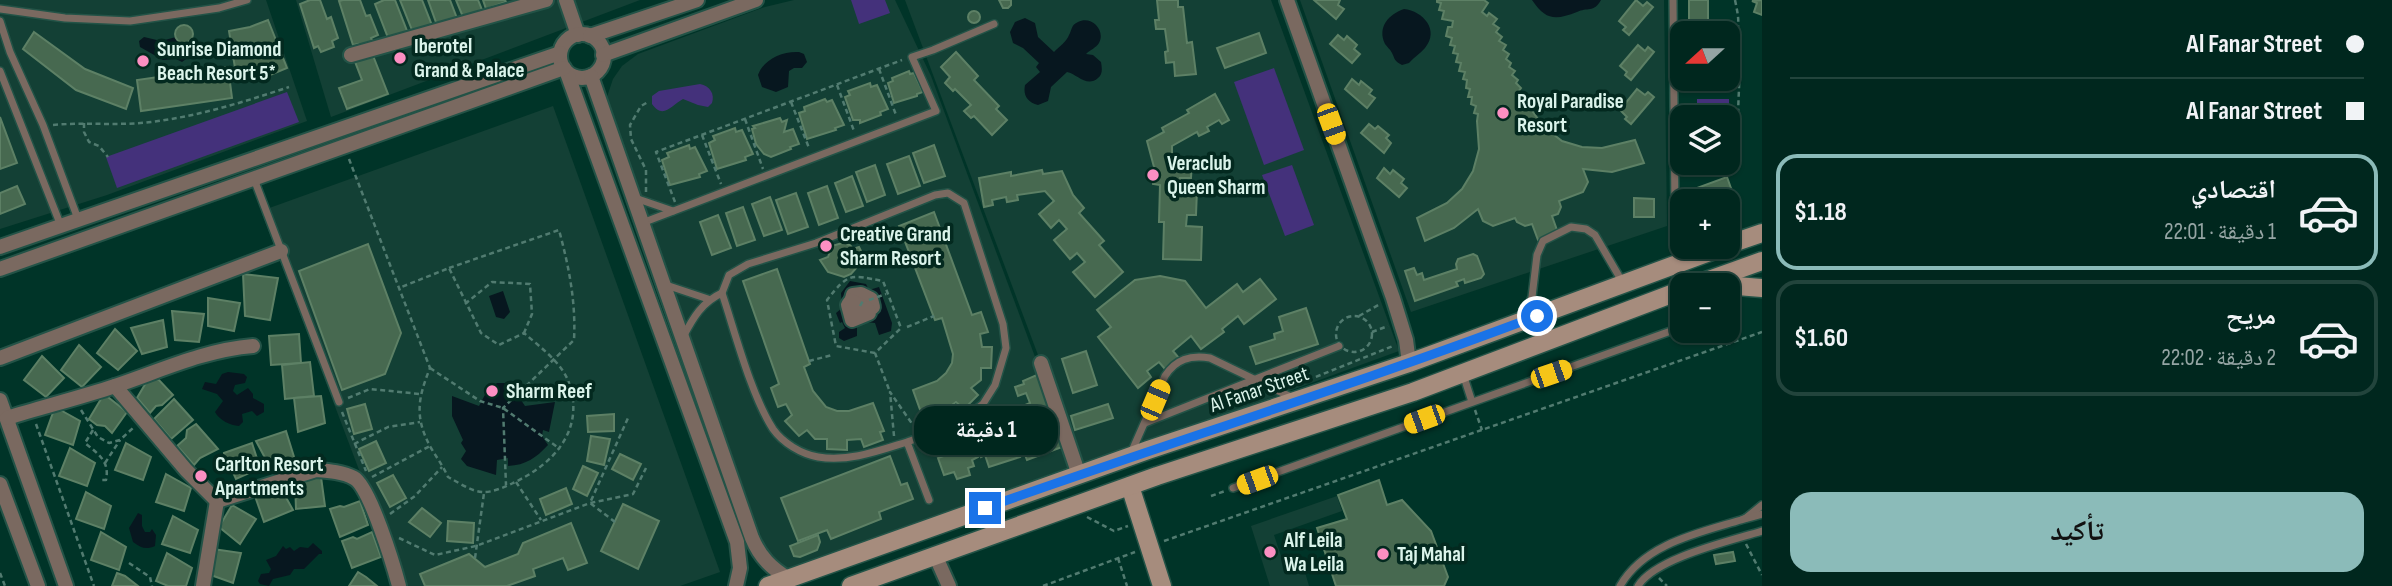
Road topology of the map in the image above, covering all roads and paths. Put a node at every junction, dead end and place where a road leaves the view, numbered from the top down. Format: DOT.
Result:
graph roads {
  1 [pos="247,0"];
  2 [pos="546,0"];
  3 [pos="566,0"];
  4 [pos="697,0"];
  5 [pos="756,0"];
  6 [pos="1287,0"];
  7 [pos="1673,0"];
  8 [pos="1735,0"];
  9 [pos="0,9"];
  10 [pos="0,21"];
  11 [pos="1739,21"];
  12 [pos="994,24"];
  13 [pos="584,36"];
  14 [pos="560,52"];
  15 [pos="351,55"];
  16 [pos="604,55"];
  17 [pos="912,57"];
  18 [pos="1740,60"];
  19 [pos="879,69"];
  20 [pos="565,70"];
  21 [pos="0,71"];
  22 [pos="591,76"];
  23 [pos="1740,80"];
  24 [pos="837,85"];
  25 [pos="289,87"];
  26 [pos="648,102"];
  27 [pos="792,102"];
  28 [pos="745,119"];
  29 [pos="84,123"];
  30 [pos="43,125"];
  31 [pos="900,125"];
  32 [pos="702,135"];
  33 [pos="858,141"];
  34 [pos="344,146"];
  35 [pos="108,157"];
  36 [pos="812,158"];
  37 [pos="766,176"];
  38 [pos="254,178"];
  39 [pos="1675,189"];
  40 [pos="724,192"];
  41 [pos="639,199"];
  42 [pos="676,210"];
  43 [pos="78,220"];
  44 [pos="642,223"];
  45 [pos="61,226"];
  46 [pos="1762,233"];
  47 [pos="1740,241"];
  48 [pos="0,247"];
  49 [pos="281,251"];
  50 [pos="1676,259"];
  51 [pos="1762,261"];
  52 [pos="449,268"];
  53 [pos="0,269"];
  54 [pos="1729,273"];
  55 [pos="663,284"];
  56 [pos="1624,284"];
  57 [pos="1740,286"];
  58 [pos="398,288"];
  59 [pos="1762,288"];
  60 [pos="722,293"];
  61 [pos="887,293"];
  62 [pos="1670,295"];
  63 [pos="1393,298"];
  64 [pos="708,299"];
  65 [pos="865,301"];
  66 [pos="465,304"];
  67 [pos="934,316"];
  68 [pos="1359,316"];
  69 [pos="1401,321"];
  70 [pos="1521,321"];
  71 [pos="907,327"];
  72 [pos="1670,331"];
  73 [pos="1372,332"];
  74 [pos="1762,332"];
  75 [pos="524,333"];
  76 [pos="682,338"];
  77 [pos="253,345"];
  78 [pos="1339,346"];
  79 [pos="1452,347"];
  80 [pos="832,355"];
  81 [pos="0,358"];
  82 [pos="554,360"];
  83 [pos="810,362"];
  84 [pos="1041,363"];
  85 [pos="1409,363"];
  86 [pos="430,368"];
  87 [pos="1462,373"];
  88 [pos="1256,379"];
  89 [pos="115,386"];
  90 [pos="1412,392"];
  91 [pos="420,394"];
  92 [pos="75,398"];
  93 [pos="0,400"];
  94 [pos="1297,400"];
  95 [pos="339,402"];
  96 [pos="1472,402"];
  97 [pos="503,408"];
  98 [pos="31,410"];
  99 [pos="6,418"];
  100 [pos="142,418"];
  101 [pos="628,418"];
  102 [pos="420,422"];
  103 [pos="1145,423"];
  104 [pos="93,430"];
  105 [pos="1482,430"];
  106 [pos="921,437"];
  107 [pos="120,440"];
  108 [pos="907,442"];
  109 [pos="354,444"];
  110 [pos="430,446"];
  111 [pos="894,446"];
  112 [pos="560,449"];
  113 [pos="1128,457"];
  114 [pos="106,463"];
  115 [pos="443,466"];
  116 [pos="646,468"];
  117 [pos="1079,475"];
  118 [pos="99,480"];
  119 [pos="516,482"];
  120 [pos="0,484"];
  121 [pos="506,486"];
  122 [pos="1130,486"];
  123 [pos="1233,488"];
  124 [pos="484,493"];
  125 [pos="1211,496"];
  126 [pos="929,500"];
  127 [pos="216,501"];
  128 [pos="590,503"];
  129 [pos="1762,505"];
  130 [pos="1762,514"];
  131 [pos="385,517"];
  132 [pos="1745,518"];
  133 [pos="542,521"];
  134 [pos="615,522"];
  135 [pos="1762,531"];
  136 [pos="393,535"];
  137 [pos="1747,545"];
  138 [pos="477,546"];
  139 [pos="1150,547"];
  140 [pos="1654,551"];
  141 [pos="936,557"];
  142 [pos="475,558"];
  143 [pos="1118,558"];
  144 [pos="128,563"];
  145 [pos="1662,565"];
  146 [pos="0,573"];
  147 [pos="1762,575"];
  148 [pos="789,579"];
  149 [pos="1659,579"];
  150 [pos="5,586"];
  151 [pos="38,586"];
  152 [pos="66,586"];
  153 [pos="94,586"];
  154 [pos="152,586"];
  155 [pos="203,586"];
  156 [pos="399,586"];
  157 [pos="736,586"];
  158 [pos="768,586"];
  159 [pos="851,586"];
  160 [pos="949,586"];
  161 [pos="1043,586"];
  162 [pos="1127,586"];
  163 [pos="1162,586"];
  164 [pos="1620,586"];
  165 [pos="1638,586"];
  166 [pos="1667,586"];
  1 -- 9 [label="lane"];
  2 -- 15 [label="street"];
  3 -- 13 [label="street"];
  4 -- 13 [label="street"];
  5 -- 16 [label="street"];
  6 -- 63 [label="street"];
  7 -- 39 [label="lane"];
  8 -- 11 [label="path"];
  10 -- 30 [label="lane"];
  12 -- 17 [label="lane"];
  13 -- 14 [label="street"];
  13 -- 16 [label="street"];
  14 -- 20 [label="street"];
  14 -- 43 [label="street"];
  16 -- 22 [label="street"];
  17 -- 19 [label="path"];
  17 -- 31 [label="lane"];
  18 -- 23 [label="path"];
  19 -- 24 [label="path"];
  19 -- 31 [label="path"];
  20 -- 22 [label="street"];
  20 -- 34 [label="street"];
  20 -- 157 [label="street"];
  21 -- 45 [label="lane"];
  22 -- 41 [label="street"];
  24 -- 27 [label="path"];
  24 -- 33 [label="path"];
  25 -- 29 [label="path"];
  26 -- 41 [label="path"];
  27 -- 28 [label="path"];
  27 -- 36 [label="path"];
  28 -- 32 [label="path"];
  28 -- 37 [label="path"];
  29 -- 30 [label="path"];
  29 -- 35 [label="path"];
  30 -- 43 [label="lane"];
  31 -- 33 [label="lane"];
  32 -- 40 [label="path"];
  32 -- 42 [label="path"];
  33 -- 36 [label="lane"];
  34 -- 38 [label="street"];
  34 -- 58 [label="path"];
  36 -- 37 [label="lane"];
  37 -- 40 [label="lane"];
  38 -- 49 [label="lane"];
  38 -- 53 [label="street"];
  40 -- 42 [label="lane"];
  41 -- 42 [label="lane"];
  41 -- 44 [label="street"];
  42 -- 44 [label="lane"];
  43 -- 45 [label="street"];
  44 -- 55 [label="street"];
  45 -- 48 [label="street"];
  46 -- 47 [label="main road, Al Fanar Street"];
  49 -- 81 [label="street"];
  49 -- 95 [label="lane"];
  50 -- 56 [label="main road, Al Fanar Street"];
  51 -- 54 [label="main road"];
  52 -- 58 [label="path"];
  52 -- 66 [label="path"];
  52 -- 82 [label="path"];
  55 -- 64 [label="lane"];
  55 -- 76 [label="street"];
  56 -- 70 [label="main road, Al Fanar Street"];
  56 -- 70 [label="lane"];
  57 -- 59 [label="main road"];
  58 -- 86 [label="path"];
  60 -- 64 [label="lane"];
  60 -- 106 [label="lane"];
  60 -- 111 [label="lane"];
  61 -- 65 [label="path, bridge"];
  62 -- 87 [label="main road"];
  63 -- 68 [label="path"];
  63 -- 69 [label="street"];
  64 -- 76 [label="lane"];
  66 -- 75 [label="path"];
  66 -- 75 [label="path"];
  67 -- 71 [label="path"];
  68 -- 73 [label="path"];
  68 -- 78 [label="path"];
  69 -- 73 [label="path"];
  69 -- 85 [label="street"];
  70 -- 79 [label="main road, Al Fanar Street"];
  72 -- 96 [label="lane"];
  73 -- 78 [label="path"];
  74 -- 105 [label="path"];
  75 -- 82 [label="path"];
  76 -- 148 [label="street"];
  77 -- 89 [label="street"];
  78 -- 88 [label="lane"];
  79 -- 85 [label="main road, Al Fanar Street"];
  79 -- 87 [label="main road"];
  80 -- 83 [label="path"];
  82 -- 97 [label="path"];
  82 -- 112 [label="path"];
  84 -- 117 [label="street"];
  85 -- 90 [label="main road"];
  85 -- 94 [label="main road, Al Fanar Street"];
  86 -- 91 [label="path"];
  86 -- 97 [label="path"];
  87 -- 90 [label="main road"];
  87 -- 96 [label="lane"];
  88 -- 94 [label="lane"];
  88 -- 103 [label="lane"];
  88 -- 103 [label="lane"];
  89 -- 92 [label="street"];
  89 -- 100 [label="street"];
  90 -- 122 [label="main road"];
  91 -- 95 [label="path"];
  91 -- 102 [label="path"];
  92 -- 98 [label="street"];
  92 -- 104 [label="path"];
  93 -- 99 [label="street"];
  94 -- 113 [label="main road, Al Fanar Street"];
  95 -- 109 [label="path"];
  96 -- 105 [label="path"];
  96 -- 123 [label="lane"];
  97 -- 112 [label="path"];
  97 -- 121 [label="path"];
  98 -- 99 [label="street"];
  98 -- 153 [label="path"];
  99 -- 152 [label="street"];
  100 -- 107 [label="path"];
  100 -- 127 [label="street"];
  101 -- 128 [label="path"];
  102 -- 109 [label="path"];
  102 -- 110 [label="path"];
  103 -- 113 [label="lane"];
  104 -- 107 [label="path"];
  104 -- 114 [label="path"];
  105 -- 139 [label="path"];
  106 -- 108 [label="lane"];
  106 -- 111 [label="path"];
  107 -- 114 [label="path"];
  108 -- 111 [label="lane"];
  108 -- 126 [label="lane"];
  109 -- 110 [label="path"];
  110 -- 115 [label="path"];
  112 -- 119 [label="path"];
  113 -- 117 [label="main road, Al Fanar Street"];
  114 -- 118 [label="path"];
  115 -- 124 [label="path"];
  115 -- 131 [label="path"];
  116 -- 128 [label="path"];
  117 -- 148 [label="main road, Al Fanar Street"];
  119 -- 121 [label="path"];
  119 -- 133 [label="path"];
  120 -- 151 [label="street"];
  121 -- 124 [label="path"];
  122 -- 139 [label="main road"];
  122 -- 141 [label="main road"];
  123 -- 125 [label="path"];
  124 -- 138 [label="path"];
  127 -- 155 [label="street"];
  127 -- 156 [label="street"];
  128 -- 133 [label="path"];
  128 -- 134 [label="path"];
  129 -- 132 [label="lane"];
  130 -- 132 [label="lane"];
  132 -- 140 [label="lane"];
  133 -- 138 [label="path"];
  135 -- 145 [label="lane"];
  136 -- 138 [label="path"];
  137 -- 147 [label="path"];
  138 -- 142 [label="path"];
  139 -- 143 [label="path"];
  139 -- 163 [label="main road"];
  140 -- 145 [label="lane"];
  140 -- 164 [label="lane"];
  141 -- 159 [label="main road"];
  141 -- 160 [label="street"];
  143 -- 161 [label="path"];
  143 -- 162 [label="path"];
  144 -- 154 [label="path"];
  145 -- 165 [label="lane"];
  146 -- 150 [label="path"];
  148 -- 158 [label="main road, Al Fanar Street"];
  149 -- 166 [label="path"];
}
